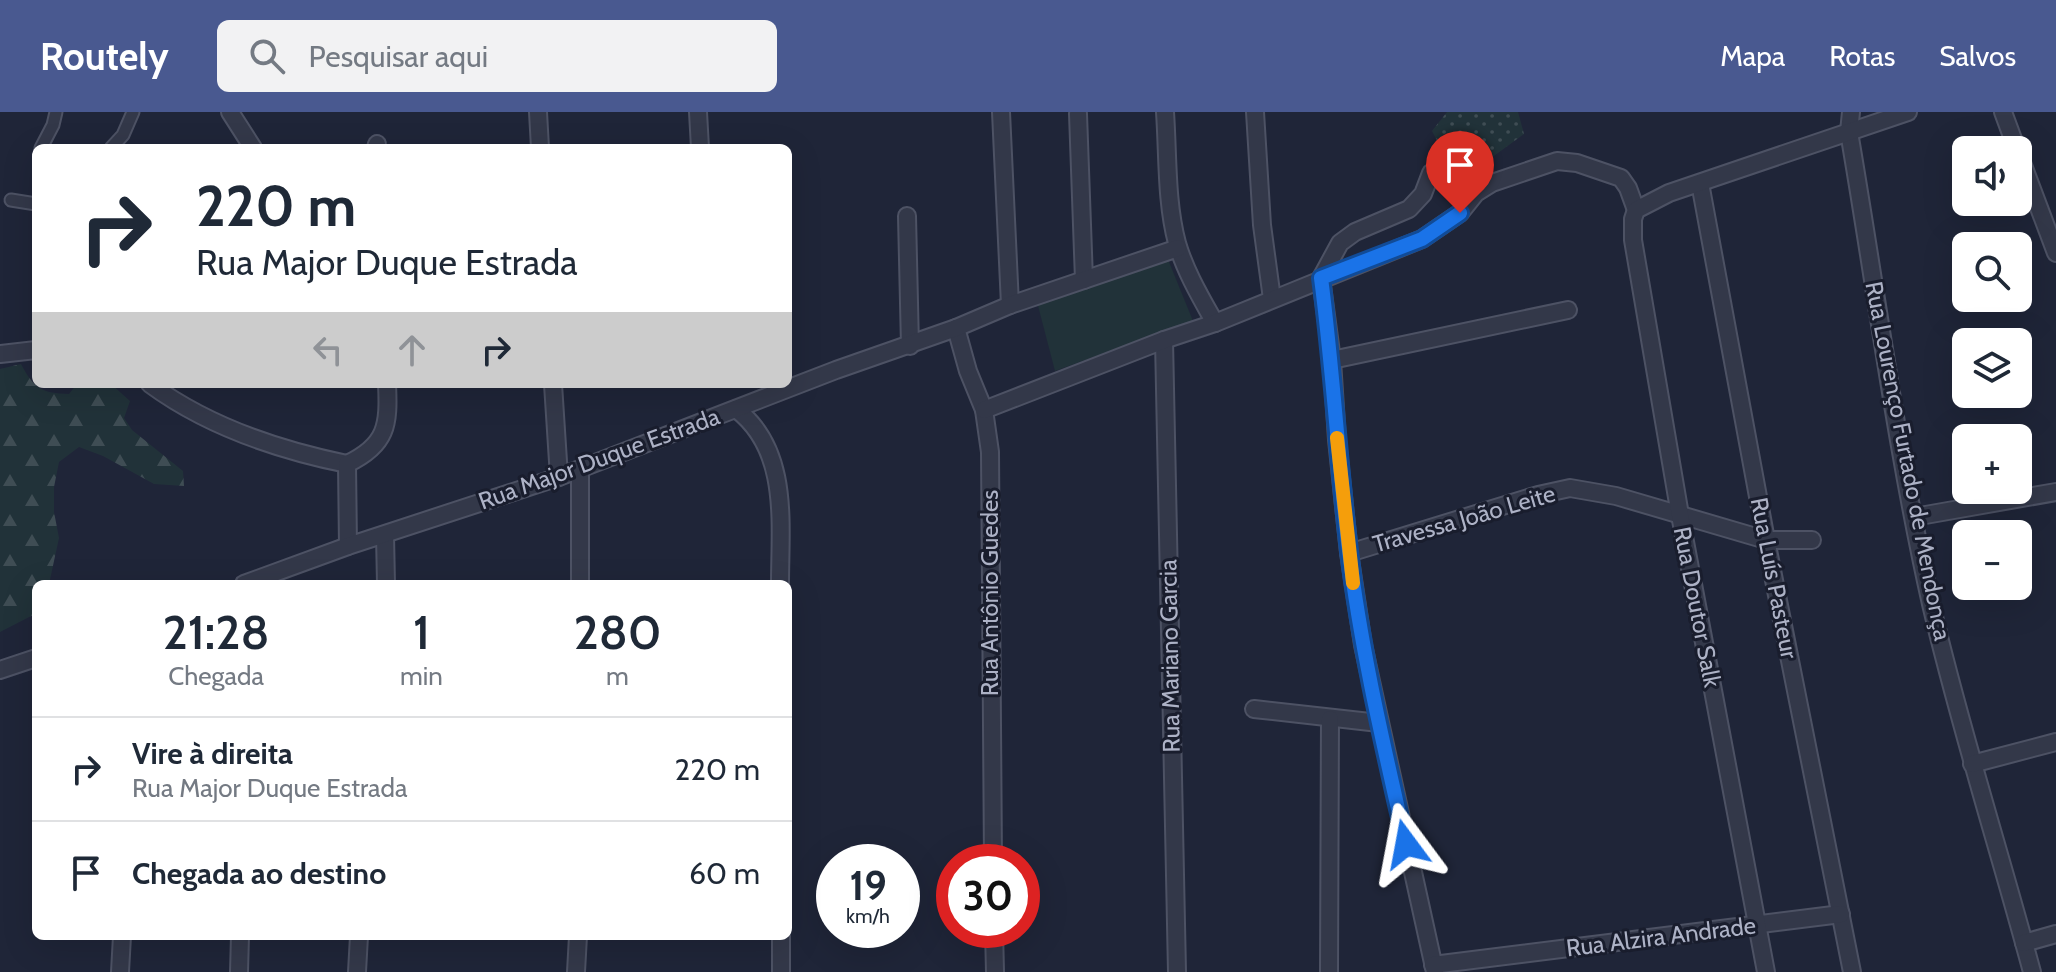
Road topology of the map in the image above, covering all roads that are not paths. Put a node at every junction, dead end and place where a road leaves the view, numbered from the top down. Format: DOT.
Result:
graph roads {
  1 [pos="56,112"];
  2 [pos="133,112"];
  3 [pos="230,112"];
  4 [pos="538,112"];
  5 [pos="698,112"];
  6 [pos="1001,112"];
  7 [pos="1165,112"];
  8 [pos="1255,112"];
  9 [pos="1851,112"];
  10 [pos="1908,112"];
  11 [pos="2003,112"];
  12 [pos="1078,114"];
  13 [pos="1849,132"];
  14 [pos="2012,136"];
  15 [pos="43,144"];
  16 [pos="115,144"];
  17 [pos="250,144"];
  18 [pos="540,144"];
  19 [pos="700,144"];
  20 [pos="1431,173"];
  21 [pos="1700,183"];
  22 [pos="2032,189"];
  23 [pos="11,200"];
  24 [pos="32,203"];
  25 [pos="1636,210"];
  26 [pos="907,216"];
  27 [pos="1178,248"];
  28 [pos="2056,253"];
  29 [pos="1321,278"];
  30 [pos="1084,280"];
  31 [pos="1272,299"];
  32 [pos="1010,305"];
  33 [pos="1568,310"];
  34 [pos="1215,323"];
  35 [pos="956,328"];
  36 [pos="1164,340"];
  37 [pos="910,346"];
  38 [pos="32,350"];
  39 [pos="0,354"];
  40 [pos="1332,360"];
  41 [pos="792,387"];
  42 [pos="155,388"];
  43 [pos="387,388"];
  44 [pos="553,388"];
  45 [pos="790,388"];
  46 [pos="736,409"];
  47 [pos="984,410"];
  48 [pos="347,464"];
  49 [pos="580,469"];
  50 [pos="559,477"];
  51 [pos="2056,492"];
  52 [pos="1680,515"];
  53 [pos="1914,517"];
  54 [pos="385,535"];
  55 [pos="1766,540"];
  56 [pos="1812,540"];
  57 [pos="348,546"];
  58 [pos="1349,553"];
  59 [pos="255,580"];
  60 [pos="386,580"];
  61 [pos="580,580"];
  62 [pos="780,580"];
  63 [pos="32,659"];
  64 [pos="0,670"];
  65 [pos="1254,709"];
  66 [pos="1330,719"];
  67 [pos="1379,723"];
  68 [pos="2056,742"];
  69 [pos="1972,764"];
  70 [pos="993,844"];
  71 [pos="1841,914"];
  72 [pos="1756,925"];
  73 [pos="2056,934"];
  74 [pos="122,940"];
  75 [pos="240,940"];
  76 [pos="359,940"];
  77 [pos="578,940"];
  78 [pos="781,940"];
  79 [pos="2024,943"];
  80 [pos="994,948"];
  81 [pos="1434,968"];
  82 [pos="120,972"];
  83 [pos="239,972"];
  84 [pos="357,972"];
  85 [pos="576,972"];
  86 [pos="781,972"];
  87 [pos="995,972"];
  88 [pos="1177,972"];
  89 [pos="1329,972"];
  90 [pos="1766,972"];
  91 [pos="1852,972"];
  92 [pos="2032,972"];
  1 -- 15 [label="street"];
  2 -- 16 [label="street"];
  3 -- 17 [label="street"];
  4 -- 18 [label="street"];
  5 -- 19 [label="street"];
  6 -- 32 [label="street"];
  7 -- 27 [label="street"];
  8 -- 31 [label="street"];
  9 -- 13 [label="street"];
  10 -- 13 [label="street"];
  11 -- 14 [label="street"];
  12 -- 30 [label="street"];
  13 -- 21 [label="street"];
  13 -- 53 [label="street, Rua Lourenço Furtado de Mendonça"];
  20 -- 29 [label="street"];
  21 -- 25 [label="street"];
  21 -- 55 [label="street, Rua Luís Pasteur"];
  22 -- 28 [label="street"];
  23 -- 24 [label="street"];
  25 -- 29 [label="street"];
  25 -- 52 [label="street, Rua Doutor Salk"];
  26 -- 37 [label="street"];
  27 -- 30 [label="street, Rua Major Duque Estrada"];
  27 -- 34 [label="street"];
  29 -- 31 [label="street"];
  29 -- 40 [label="street"];
  30 -- 32 [label="street, Rua Major Duque Estrada"];
  31 -- 34 [label="street"];
  32 -- 35 [label="street, Rua Major Duque Estrada"];
  33 -- 40 [label="street"];
  34 -- 36 [label="street"];
  35 -- 37 [label="street, Rua Major Duque Estrada"];
  35 -- 47 [label="street, Rua Antônio Guedes"];
  36 -- 47 [label="street"];
  36 -- 88 [label="street, Rua Mariano Garcia"];
  37 -- 41 [label="street, Rua Major Duque Estrada"];
  38 -- 39 [label="street"];
  40 -- 58 [label="street"];
  42 -- 48 [label="street"];
  43 -- 48 [label="street"];
  44 -- 50 [label="street"];
  45 -- 46 [label="street, Rua Major Duque Estrada"];
  46 -- 49 [label="street, Rua Major Duque Estrada"];
  46 -- 62 [label="street"];
  47 -- 70 [label="street, Rua Antônio Guedes"];
  48 -- 57 [label="street"];
  49 -- 50 [label="street, Rua Major Duque Estrada"];
  49 -- 61 [label="street"];
  50 -- 54 [label="street, Rua Major Duque Estrada"];
  51 -- 53 [label="street"];
  52 -- 55 [label="street, Travessa João Leite"];
  52 -- 58 [label="street, Travessa João Leite"];
  52 -- 72 [label="street, Rua Doutor Salk"];
  53 -- 69 [label="street, Rua Lourenço Furtado de Mendonça"];
  54 -- 57 [label="street, Rua Major Duque Estrada"];
  54 -- 60 [label="street"];
  55 -- 56 [label="street, Travessa João Leite"];
  55 -- 71 [label="street, Rua Luís Pasteur"];
  57 -- 59 [label="street, Rua Major Duque Estrada"];
  58 -- 67 [label="street"];
  63 -- 64 [label="street"];
  65 -- 66 [label="street"];
  66 -- 67 [label="street"];
  66 -- 89 [label="street"];
  67 -- 81 [label="street"];
  68 -- 69 [label="street"];
  69 -- 79 [label="street, Rua Lourenço Furtado de Mendonça"];
  71 -- 72 [label="street, Rua Alzira Andrade"];
  71 -- 91 [label="street, Rua Luís Pasteur"];
  72 -- 81 [label="street, Rua Alzira Andrade"];
  72 -- 90 [label="street, Rua Doutor Salk"];
  73 -- 79 [label="street"];
  74 -- 82 [label="street"];
  75 -- 83 [label="street"];
  76 -- 84 [label="street"];
  77 -- 85 [label="street"];
  78 -- 86 [label="street"];
  79 -- 92 [label="street, Rua Lourenço Furtado de Mendonça"];
  80 -- 87 [label="street"];
}
